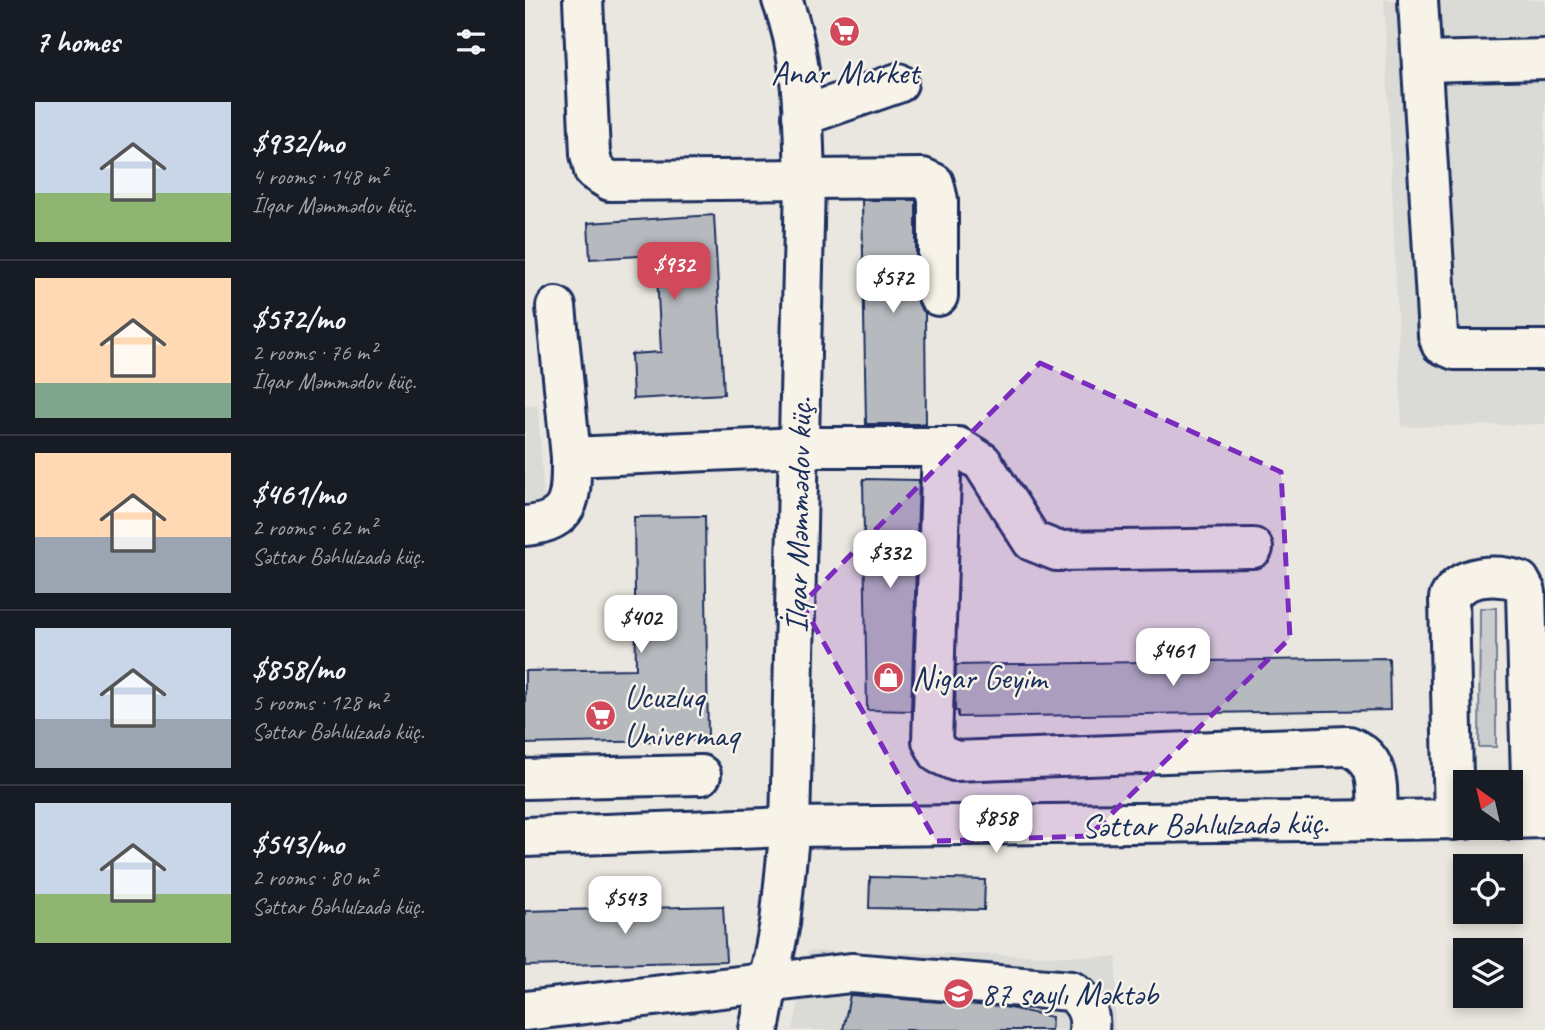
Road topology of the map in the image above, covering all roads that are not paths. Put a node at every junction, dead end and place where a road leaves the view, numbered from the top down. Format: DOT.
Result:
graph roads {
  1 [pos="583,0"];
  2 [pos="782,0"];
  3 [pos="1418,0"];
  4 [pos="1545,59"];
  5 [pos="1423,62"];
  6 [pos="898,83"];
  7 [pos="802,116"];
  8 [pos="806,181"];
  9 [pos="938,296"];
  10 [pos="556,307"];
  11 [pos="1545,350"];
  12 [pos="799,447"];
  13 [pos="942,447"];
  14 [pos="571,457"];
  15 [pos="525,526"];
  16 [pos="1253,548"];
  17 [pos="1533,574"];
  18 [pos="1457,770"];
  19 [pos="701,775"];
  20 [pos="525,779"];
  21 [pos="1529,818"];
  22 [pos="1453,820"];
  23 [pos="1378,821"];
  24 [pos="790,827"];
  25 [pos="525,837"];
  26 [pos="768,982"];
  27 [pos="527,1017"];
  28 [pos="759,1030"];
  29 [pos="1089,1030"];
  1 -- 8 [label="street"];
  2 -- 7 [label="street, İlqar Məmmədov küç."];
  3 -- 5 [label="street"];
  4 -- 5 [label="street"];
  5 -- 11 [label="street"];
  6 -- 7 [label="street"];
  7 -- 8 [label="street, İlqar Məmmədov küç."];
  8 -- 9 [label="street"];
  8 -- 12 [label="street, İlqar Məmmədov küç."];
  10 -- 14 [label="street"];
  12 -- 13 [label="street"];
  12 -- 14 [label="street"];
  12 -- 24 [label="street, İlqar Məmmədov küç."];
  13 -- 16 [label="street"];
  13 -- 23 [label="street"];
  14 -- 15 [label="street"];
  17 -- 18 [label="street"];
  17 -- 21 [label="street"];
  19 -- 20 [label="street"];
  22 -- 23 [label="street, Səttar Bəhlulzadə küç."];
  23 -- 24 [label="street, Səttar Bəhlulzadə küç."];
  24 -- 25 [label="street, Səttar Bəhlulzadə küç."];
  24 -- 26 [label="street, İlqar Məmmədov küç."];
  26 -- 27 [label="street"];
  26 -- 28 [label="street, İlqar Məmmədov küç."];
  26 -- 29 [label="street"];
}
